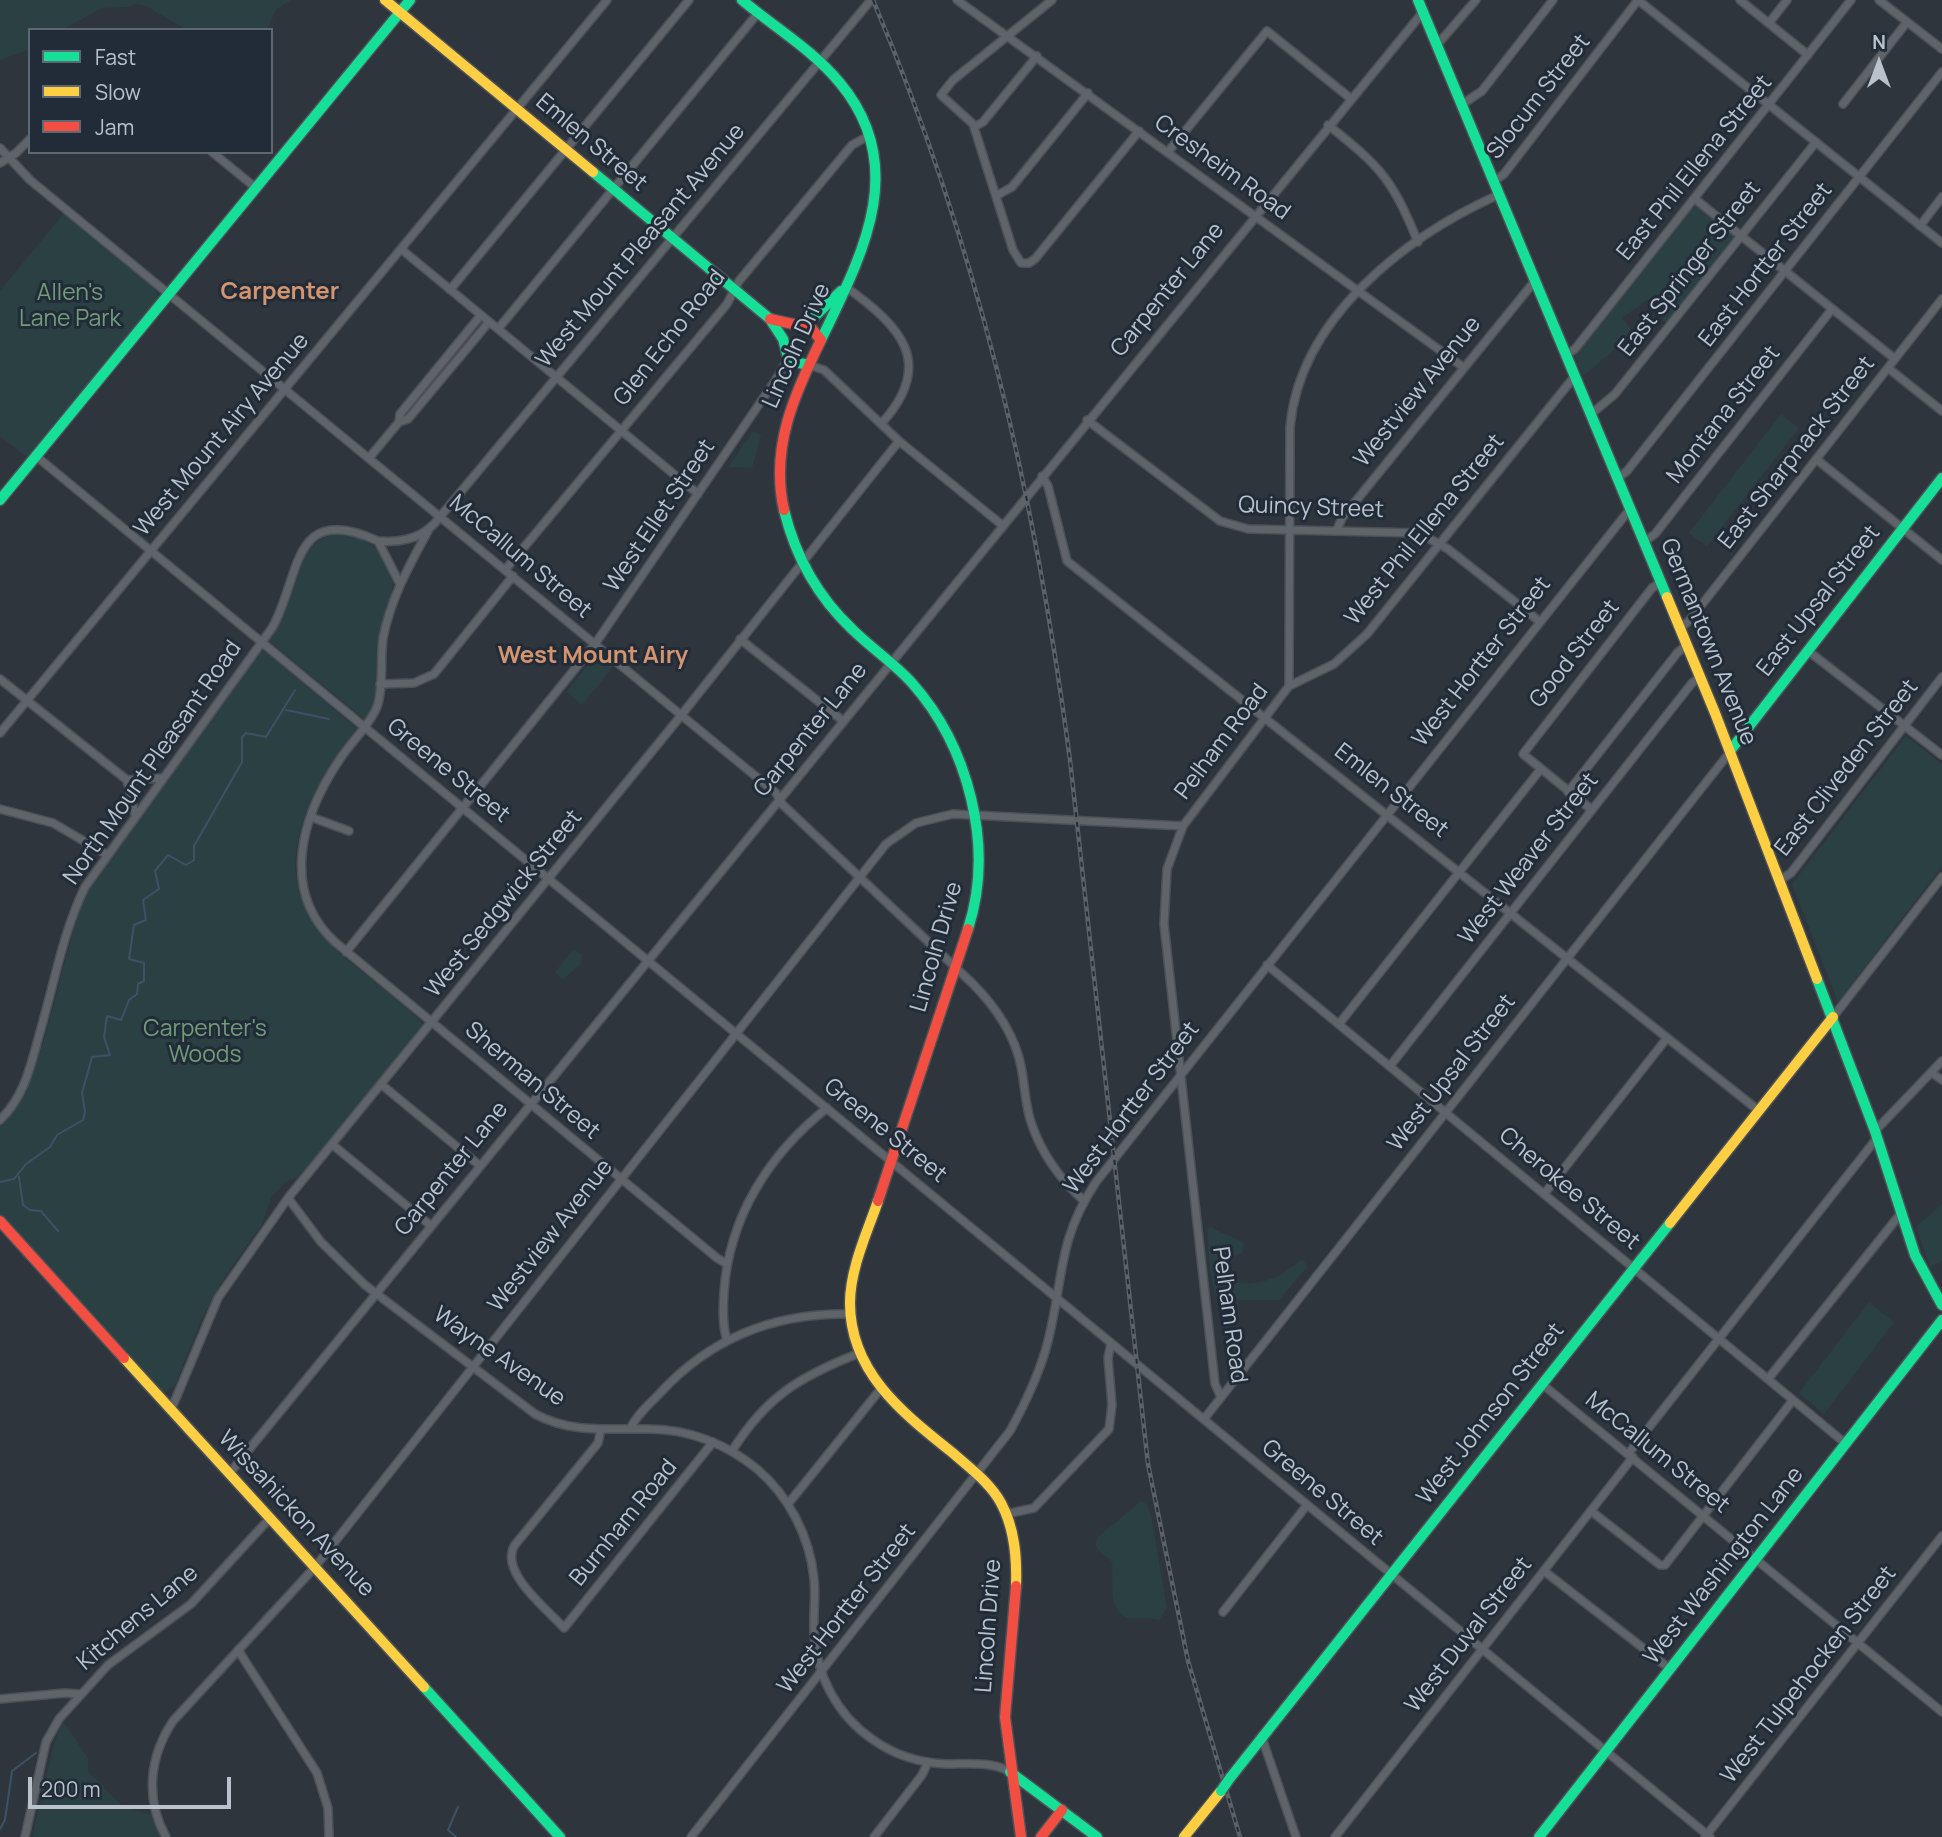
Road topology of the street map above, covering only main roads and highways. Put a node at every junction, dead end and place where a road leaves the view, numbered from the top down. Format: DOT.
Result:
graph roads {
  1 [pos="385,0"];
  2 [pos="410,0"];
  3 [pos="742,0"];
  4 [pos="1418,0"];
  5 [pos="400,13"];
  6 [pos="846,287"];
  7 [pos="770,319"];
  8 [pos="795,327"];
  9 [pos="821,340"];
  10 [pos="786,346"];
  11 [pos="809,365"];
  12 [pos="1942,478"];
  13 [pos="0,500"];
  14 [pos="1730,751"];
  15 [pos="1833,1017"];
  16 [pos="0,1221"];
  17 [pos="1942,1305"];
  18 [pos="1942,1320"];
  19 [pos="1010,1772"];
  20 [pos="1062,1811"];
  21 [pos="561,1837"];
  22 [pos="1021,1837"];
  23 [pos="1041,1837"];
  24 [pos="1097,1837"];
  25 [pos="1184,1837"];
  26 [pos="1539,1837"];
  1 -- 5 [label="main road, Emlen Street"];
  2 -- 5 [label="main road"];
  3 -- 6 [label="main road, Lincoln Drive"];
  4 -- 14 [label="main road, Germantown Avenue"];
  5 -- 7 [label="main road, Emlen Street"];
  5 -- 13 [label="main road"];
  6 -- 8 [label="main road"];
  6 -- 9 [label="main road, Lincoln Drive"];
  7 -- 8 [label="main road, Emlen Street"];
  7 -- 10 [label="main road, Emlen Street"];
  8 -- 9 [label="main road, Emlen Street"];
  8 -- 10 [label="main road"];
  9 -- 11 [label="main road, Lincoln Drive"];
  10 -- 11 [label="main road, Emlen Street"];
  11 -- 19 [label="main road, Lincoln Drive"];
  12 -- 14 [label="main road, East Upsal Street"];
  14 -- 15 [label="main road, Germantown Avenue"];
  15 -- 17 [label="main road, Germantown Avenue"];
  15 -- 25 [label="main road, West Johnson Street, bridge"];
  16 -- 21 [label="main road, Wissahickon Avenue"];
  18 -- 26 [label="main road, West Washington Lane"];
  19 -- 20 [label="main road, Wayne Avenue"];
  19 -- 22 [label="main road, Lincoln Drive"];
  20 -- 23 [label="main road"];
  20 -- 24 [label="main road, Wayne Avenue"];
}
